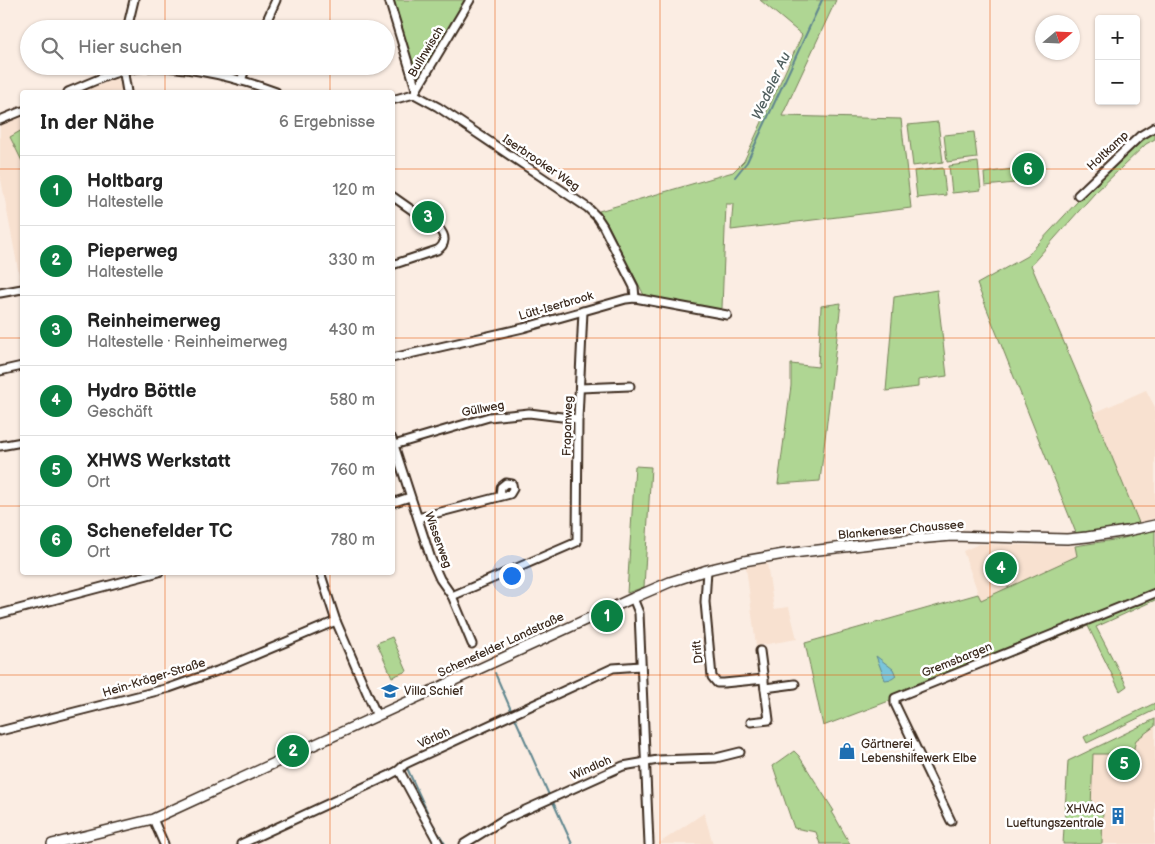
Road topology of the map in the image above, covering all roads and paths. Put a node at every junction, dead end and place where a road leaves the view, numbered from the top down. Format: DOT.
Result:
graph roads {
  1 [pos="134,0"];
  2 [pos="276,0"];
  3 [pos="389,0"];
  4 [pos="470,0"];
  5 [pos="129,20"];
  6 [pos="267,20"];
  7 [pos="395,20"];
  8 [pos="395,21"];
  9 [pos="107,75"];
  10 [pos="124,75"];
  11 [pos="210,75"];
  12 [pos="243,75"];
  13 [pos="241,81"];
  14 [pos="73,90"];
  15 [pos="127,90"];
  16 [pos="270,90"];
  17 [pos="415,92"];
  18 [pos="395,99"];
  19 [pos="20,112"];
  20 [pos="0,120"];
  21 [pos="1155,127"];
  22 [pos="1078,195"];
  23 [pos="395,198"];
  24 [pos="395,264"];
  25 [pos="20,289"];
  26 [pos="0,293"];
  27 [pos="636,298"];
  28 [pos="582,312"];
  29 [pos="727,315"];
  30 [pos="395,357"];
  31 [pos="20,366"];
  32 [pos="0,370"];
  33 [pos="630,386"];
  34 [pos="580,388"];
  35 [pos="578,419"];
  36 [pos="395,441"];
  37 [pos="20,442"];
  38 [pos="0,446"];
  39 [pos="395,448"];
  40 [pos="500,496"];
  41 [pos="410,497"];
  42 [pos="395,502"];
  43 [pos="418,518"];
  44 [pos="1155,524"];
  45 [pos="707,570"];
  46 [pos="148,575"];
  47 [pos="321,575"];
  48 [pos="682,578"];
  49 [pos="1155,593"];
  50 [pos="452,596"];
  51 [pos="633,598"];
  52 [pos="0,614"];
  53 [pos="336,621"];
  54 [pos="472,644"];
  55 [pos="760,652"];
  56 [pos="641,666"];
  57 [pos="764,679"];
  58 [pos="795,684"];
  59 [pos="765,688"];
  60 [pos="377,716"];
  61 [pos="751,722"];
  62 [pos="0,731"];
  63 [pos="740,752"];
  64 [pos="645,762"];
  65 [pos="399,770"];
  66 [pos="153,819"];
  67 [pos="950,822"];
  68 [pos="52,844"];
  69 [pos="164,844"];
  70 [pos="241,844"];
  71 [pos="440,844"];
  72 [pos="464,844"];
  73 [pos="649,844"];
  1 -- 5 [label="street"];
  2 -- 6 [label="street"];
  3 -- 7 [label="street"];
  4 -- 17 [label="street, Bullnwisch"];
  8 -- 17 [label="street"];
  9 -- 14 [label="street"];
  10 -- 15 [label="street"];
  11 -- 13 [label="street"];
  12 -- 13 [label="street"];
  13 -- 16 [label="street"];
  17 -- 18 [label="street"];
  17 -- 27 [label="street, Iserbrooker Weg"];
  19 -- 20 [label="street"];
  21 -- 22 [label="street, Holtkamp"];
  23 -- 24 [label="street"];
  25 -- 26 [label="street"];
  27 -- 28 [label="street, Lütt-Iserbrook"];
  27 -- 29 [label="street, Lütt-Iserbrook"];
  28 -- 30 [label="street, Lütt-Iserbrook"];
  28 -- 34 [label="street, Frapanweg"];
  31 -- 32 [label="street"];
  33 -- 34 [label="street"];
  34 -- 35 [label="street, Frapanweg"];
  35 -- 36 [label="street, Güllweg"];
  35 -- 50 [label="street, Frapanweg"];
  37 -- 38 [label="street"];
  39 -- 41 [label="street, Wisserweg"];
  40 -- 43 [label="street"];
  41 -- 42 [label="street"];
  41 -- 43 [label="street, Wisserweg"];
  43 -- 50 [label="street, Wisserweg"];
  44 -- 45 [label="main road, Blankeneser Chaussee"];
  45 -- 48 [label="main road, Blankeneser Chaussee"];
  45 -- 57 [label="street, Drift"];
  46 -- 52 [label="street"];
  47 -- 53 [label="street"];
  48 -- 51 [label="main road, Schenefelder Landstraße"];
  49 -- 67 [label="street, Gremsbargen"];
  50 -- 54 [label="street, Wisserweg"];
  51 -- 56 [label="street"];
  51 -- 60 [label="main road, Schenefelder Landstraße"];
  53 -- 60 [label="street"];
  53 -- 62 [label="street, Hein-Kröger-Straße"];
  55 -- 57 [label="street"];
  56 -- 64 [label="street"];
  56 -- 65 [label="street, Vörloh"];
  57 -- 59 [label="street"];
  58 -- 59 [label="street"];
  59 -- 61 [label="street"];
  60 -- 66 [label="main road, Schenefelder Landstraße"];
  63 -- 64 [label="street, Windloh"];
  64 -- 72 [label="street, Windloh"];
  64 -- 73 [label="street"];
  65 -- 70 [label="street, Vörloh"];
  65 -- 71 [label="street"];
  66 -- 68 [label="main road, Schenefelder Landstraße"];
  66 -- 69 [label="street"];
}
